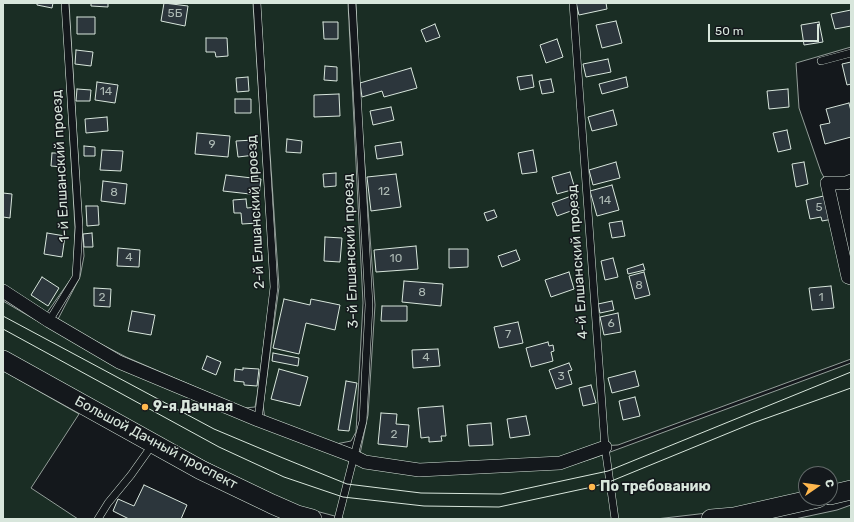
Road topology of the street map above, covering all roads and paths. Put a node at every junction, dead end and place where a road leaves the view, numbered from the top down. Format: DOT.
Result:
graph roads {
  1 [pos="65,3"];
  2 [pos="257,3"];
  3 [pos="352,3"];
  4 [pos="573,3"];
  5 [pos="851,53"];
  6 [pos="821,61"];
  7 [pos="851,181"];
  8 [pos="851,278"];
  9 [pos="3,291"];
  10 [pos="49,321"];
  11 [pos="3,360"];
  12 [pos="258,420"];
  13 [pos="153,444"];
  14 [pos="605,447"];
  15 [pos="353,456"];
  16 [pos="851,490"];
  17 [pos="838,493"];
  18 [pos="798,503"];
  19 [pos="98,519"];
  20 [pos="312,519"];
  21 [pos="338,519"];
  22 [pos="615,519"];
  23 [pos="711,519"];
  1 -- 10 [label="lane, 1-й Елшанский проезд"];
  2 -- 12 [label="lane, 2-й Елшанский проезд"];
  3 -- 15 [label="lane, 3-й Елшанский проезд"];
  4 -- 14 [label="lane, 4-й Елшанский проезд"];
  5 -- 6 [label="lane"];
  7 -- 8 [label="street"];
  9 -- 10 [label="street"];
  10 -- 12 [label="street"];
  11 -- 13 [label="main road, Большой Дачный проспект"];
  12 -- 15 [label="street"];
  13 -- 19 [label="lane"];
  13 -- 20 [label="main road, Большой Дачный проспект"];
  14 -- 15 [label="street"];
  14 -- 22 [label="lane, 4-й Елшанский проезд"];
  15 -- 21 [label="lane, 3-й Елшанский проезд"];
  16 -- 17 [label="main road"];
  18 -- 23 [label="main road"];
}
